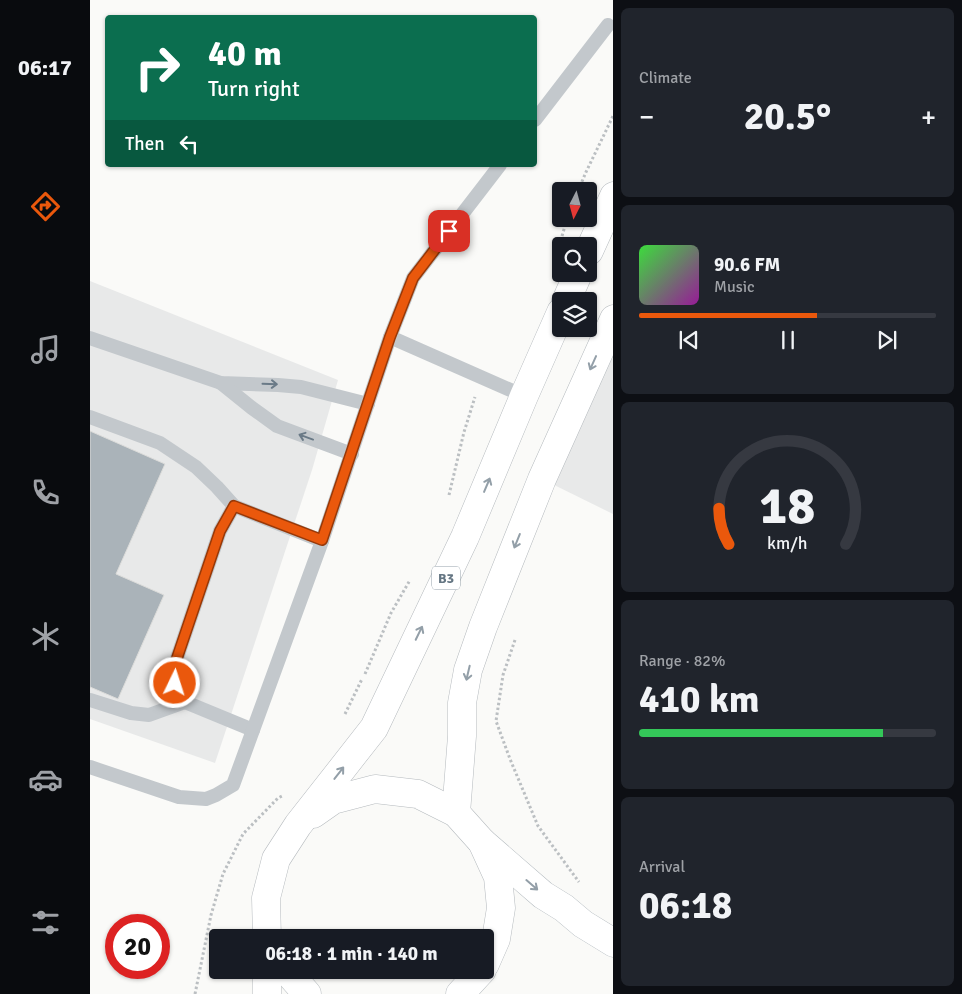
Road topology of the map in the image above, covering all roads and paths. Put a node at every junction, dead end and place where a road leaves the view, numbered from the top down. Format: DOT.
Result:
graph roads {
  1 [pos="608,25"];
  2 [pos="613,114"];
  3 [pos="537,117"];
  4 [pos="498,167"];
  5 [pos="582,182"];
  6 [pos="613,196"];
  7 [pos="595,237"];
  8 [pos="613,319"];
  9 [pos="552,332"];
  10 [pos="390,337"];
  11 [pos="90,338"];
  12 [pos="480,378"];
  13 [pos="221,383"];
  14 [pos="524,396"];
  15 [pos="368,404"];
  16 [pos="90,417"];
  17 [pos="352,454"];
  18 [pos="448,500"];
  19 [pos="234,506"];
  20 [pos="322,540"];
  21 [pos="410,580"];
  22 [pos="515,640"];
  23 [pos="90,700"];
  24 [pos="185,702"];
  25 [pos="342,721"];
  26 [pos="253,730"];
  27 [pos="90,767"];
  28 [pos="286,794"];
  29 [pos="456,814"];
  30 [pos="298,825"];
  31 [pos="482,842"];
  32 [pos="580,884"];
  33 [pos="266,898"];
  34 [pos="267,929"];
  35 [pos="269,929"];
  36 [pos="494,944"];
  37 [pos="613,944"];
  38 [pos="267,979"];
  39 [pos="294,979"];
  40 [pos="474,979"];
  41 [pos="195,994"];
  42 [pos="267,994"];
  43 [pos="307,994"];
  44 [pos="460,994"];
  1 -- 3 [label="lane"];
  2 -- 5 [label="path"];
  4 -- 10 [label="lane"];
  6 -- 7 [label="main road"];
  8 -- 29 [label="main road, one-way"];
  9 -- 14 [label="main road, B3"];
  10 -- 12 [label="lane"];
  10 -- 15 [label="lane"];
  11 -- 13 [label="lane"];
  12 -- 14 [label="lane"];
  12 -- 18 [label="path"];
  13 -- 15 [label="lane, one-way"];
  17 -- 13 [label="lane, one-way"];
  30 -- 14 [label="main road, B3, one-way"];
  15 -- 17 [label="lane"];
  16 -- 19 [label="lane"];
  17 -- 20 [label="lane"];
  19 -- 20 [label="lane"];
  19 -- 24 [label="lane"];
  20 -- 26 [label="lane"];
  21 -- 25 [label="path"];
  22 -- 32 [label="path"];
  23 -- 24 [label="lane"];
  24 -- 26 [label="lane"];
  26 -- 27 [label="lane"];
  28 -- 41 [label="path"];
  29 -- 30 [label="main road, B3"];
  29 -- 31 [label="main road, B3"];
  30 -- 33 [label="main road, B3"];
  31 -- 36 [label="main road, B3"];
  31 -- 37 [label="main road, one-way"];
  33 -- 34 [label="main road, B3"];
  33 -- 35 [label="main road, B3"];
  38 -- 42 [label="main road"];
  39 -- 43 [label="main road"];
  40 -- 44 [label="main road"];
}
